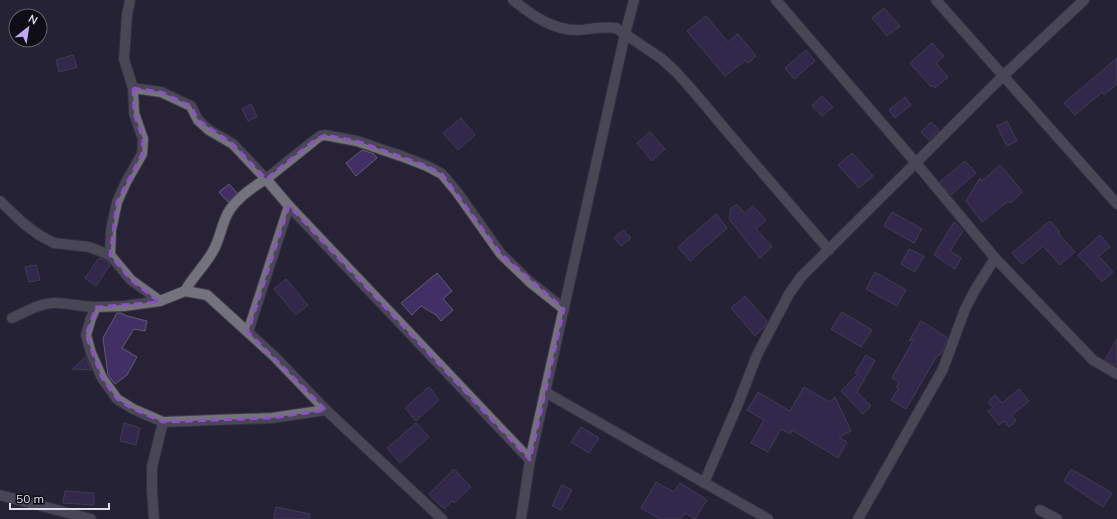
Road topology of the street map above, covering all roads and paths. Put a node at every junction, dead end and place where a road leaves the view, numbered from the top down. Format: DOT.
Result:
graph roads {
  1 [pos="130,0"];
  2 [pos="513,0"];
  3 [pos="634,0"];
  4 [pos="776,0"];
  5 [pos="936,0"];
  6 [pos="1084,0"];
  7 [pos="625,34"];
  8 [pos="1003,76"];
  9 [pos="133,88"];
  10 [pos="916,163"];
  11 [pos="266,178"];
  12 [pos="0,201"];
  13 [pos="1117,204"];
  14 [pos="289,206"];
  15 [pos="829,250"];
  16 [pos="110,255"];
  17 [pos="995,258"];
  18 [pos="184,291"];
  19 [pos="160,301"];
  20 [pos="96,307"];
  21 [pos="564,309"];
  22 [pos="12,318"];
  23 [pos="248,332"];
  24 [pos="1117,374"];
  25 [pos="545,392"];
  26 [pos="326,410"];
  27 [pos="164,422"];
  28 [pos="530,460"];
  29 [pos="704,482"];
  30 [pos="0,495"];
  31 [pos="1040,510"];
  32 [pos="91,519"];
  33 [pos="154,519"];
  34 [pos="442,519"];
  35 [pos="521,519"];
  36 [pos="768,519"];
  37 [pos="858,519"];
  38 [pos="1057,519"];
  1 -- 9 [label="street"];
  2 -- 7 [label="street"];
  3 -- 7 [label="street"];
  4 -- 10 [label="street"];
  5 -- 8 [label="street"];
  6 -- 8 [label="street"];
  7 -- 15 [label="street"];
  7 -- 21 [label="street"];
  8 -- 10 [label="street"];
  8 -- 13 [label="street"];
  9 -- 11 [label="street"];
  9 -- 16 [label="street"];
  10 -- 15 [label="street"];
  10 -- 17 [label="street"];
  11 -- 14 [label="street"];
  11 -- 18 [label="street"];
  11 -- 21 [label="street"];
  12 -- 16 [label="street"];
  14 -- 23 [label="street"];
  14 -- 28 [label="street"];
  15 -- 29 [label="street"];
  16 -- 19 [label="street"];
  17 -- 24 [label="street"];
  17 -- 37 [label="street"];
  18 -- 19 [label="street"];
  18 -- 23 [label="street"];
  19 -- 20 [label="street"];
  20 -- 22 [label="street"];
  20 -- 27 [label="street"];
  21 -- 25 [label="street"];
  23 -- 26 [label="street"];
  25 -- 28 [label="street"];
  25 -- 29 [label="street"];
  26 -- 27 [label="street"];
  26 -- 34 [label="street"];
  27 -- 33 [label="street"];
  28 -- 35 [label="street"];
  29 -- 36 [label="street"];
  30 -- 32 [label="street"];
  31 -- 38 [label="street"];
}
